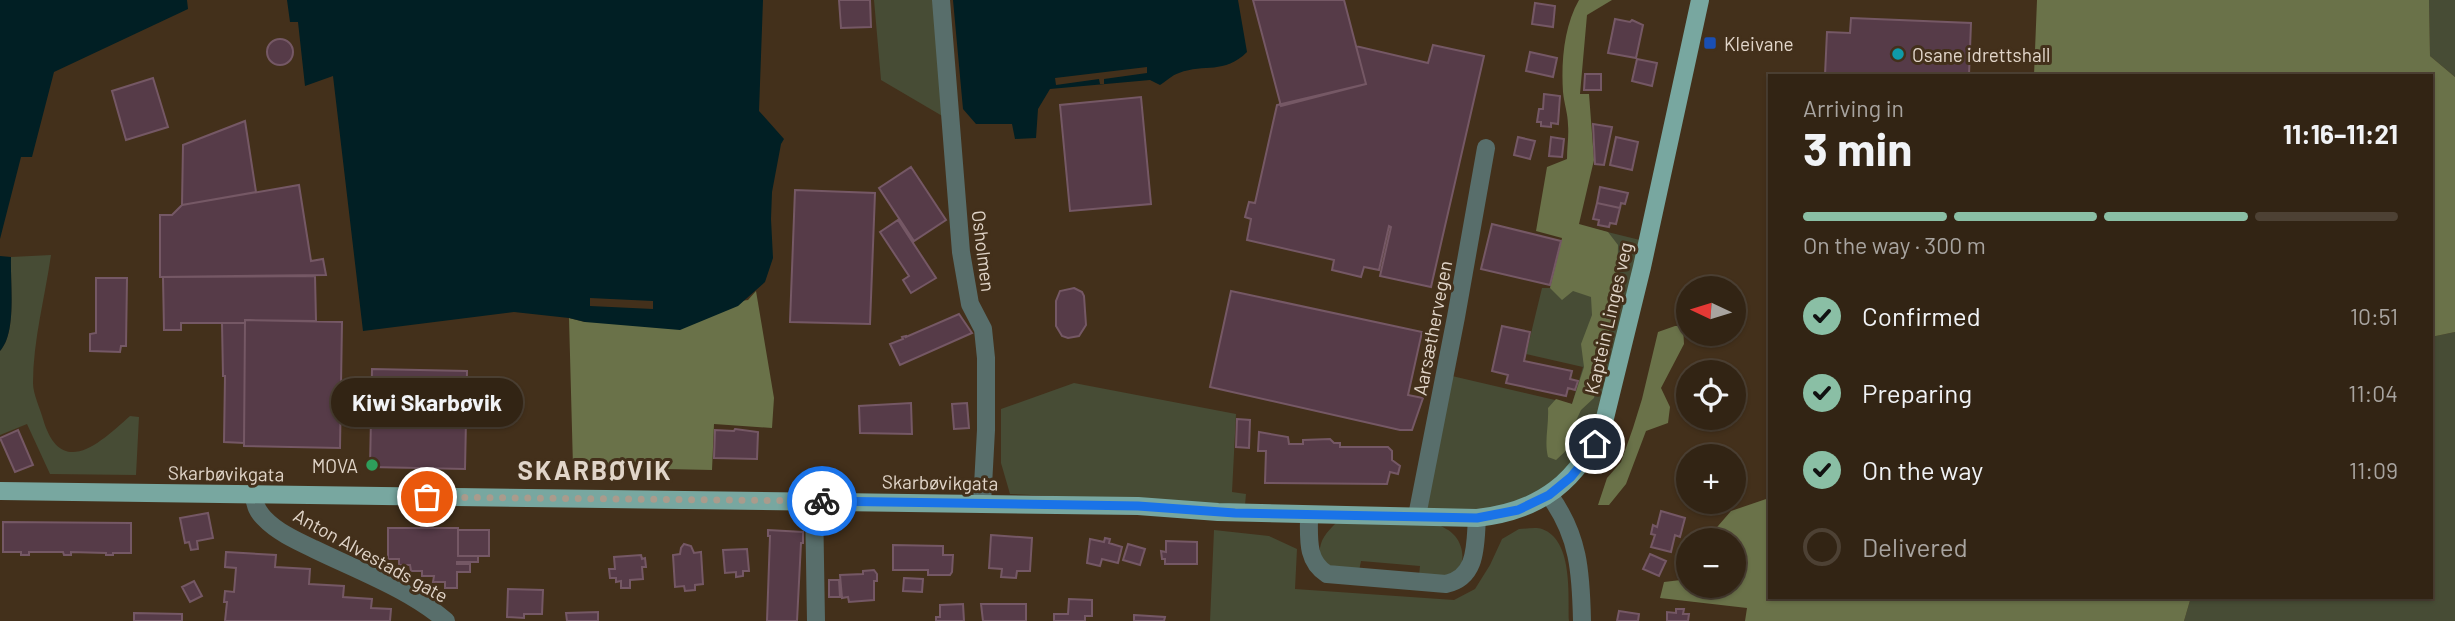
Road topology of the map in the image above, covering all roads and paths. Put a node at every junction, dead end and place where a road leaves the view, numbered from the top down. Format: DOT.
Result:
graph roads {
  1 [pos="941,0"];
  2 [pos="1700,0"];
  3 [pos="1486,148"];
  4 [pos="0,491"];
  5 [pos="254,494"];
  6 [pos="1549,495"];
  7 [pos="814,501"];
  8 [pos="982,504"];
  9 [pos="1309,515"];
  10 [pos="1417,516"];
  11 [pos="1477,518"];
  12 [pos="446,621"];
  13 [pos="816,621"];
  14 [pos="1582,621"];
  1 -- 8 [label="street, Osholmen"];
  2 -- 6 [label="main road, Kaptein Linges veg"];
  3 -- 10 [label="street, Aarsæthervegen"];
  4 -- 5 [label="main road, Skarbøvikgata"];
  5 -- 7 [label="main road, Skarbøvikgata"];
  5 -- 12 [label="street, Anton Alvestads gate"];
  6 -- 11 [label="main road, Kaptein Linges veg"];
  6 -- 14 [label="street"];
  7 -- 8 [label="main road, Skarbøvikgata"];
  7 -- 13 [label="street"];
  8 -- 9 [label="main road, Skarbøvikgata"];
  9 -- 10 [label="main road, Skarbøvikgata"];
  9 -- 11 [label="street"];
  10 -- 11 [label="main road, Kaptein Linges veg"];
}
